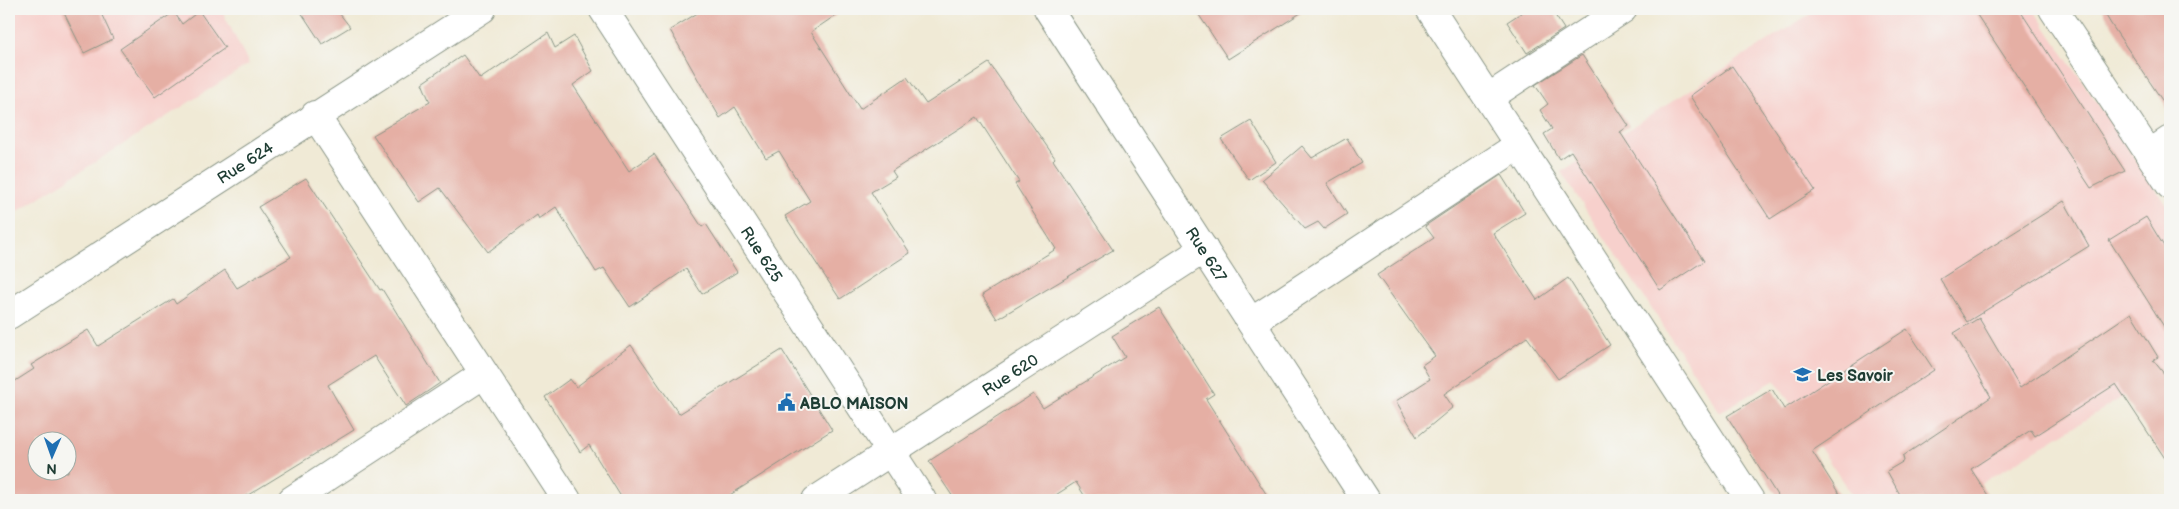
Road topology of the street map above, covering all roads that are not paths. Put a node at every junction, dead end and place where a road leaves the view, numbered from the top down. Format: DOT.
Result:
graph roads {
  1 [pos="482,9"];
  2 [pos="603,9"];
  3 [pos="1048,9"];
  4 [pos="1430,9"];
  5 [pos="1623,9"];
  6 [pos="2053,9"];
  7 [pos="1488,98"];
  8 [pos="315,116"];
  9 [pos="1519,145"];
  10 [pos="2160,147"];
  11 [pos="2170,185"];
  12 [pos="1204,249"];
  13 [pos="9,315"];
  14 [pos="1251,322"];
  15 [pos="484,374"];
  16 [pos="891,452"];
  17 [pos="292,500"];
  18 [pos="567,500"];
  19 [pos="816,500"];
  20 [pos="922,500"];
  21 [pos="1366,500"];
  22 [pos="1750,500"];
  1 -- 8 [label="street, Rue 624"];
  2 -- 16 [label="street, Rue 625"];
  3 -- 12 [label="street, Rue 627"];
  4 -- 7 [label="street"];
  5 -- 7 [label="street"];
  6 -- 10 [label="street"];
  7 -- 9 [label="street"];
  8 -- 13 [label="street, Rue 624"];
  8 -- 15 [label="street"];
  9 -- 14 [label="street"];
  9 -- 22 [label="street"];
  10 -- 11 [label="street"];
  12 -- 14 [label="street, Rue 627"];
  12 -- 16 [label="street, Rue 620"];
  14 -- 21 [label="street, Rue 627"];
  15 -- 17 [label="street"];
  15 -- 18 [label="street"];
  16 -- 19 [label="street, Rue 620"];
  16 -- 20 [label="street, Rue 625"];
}
